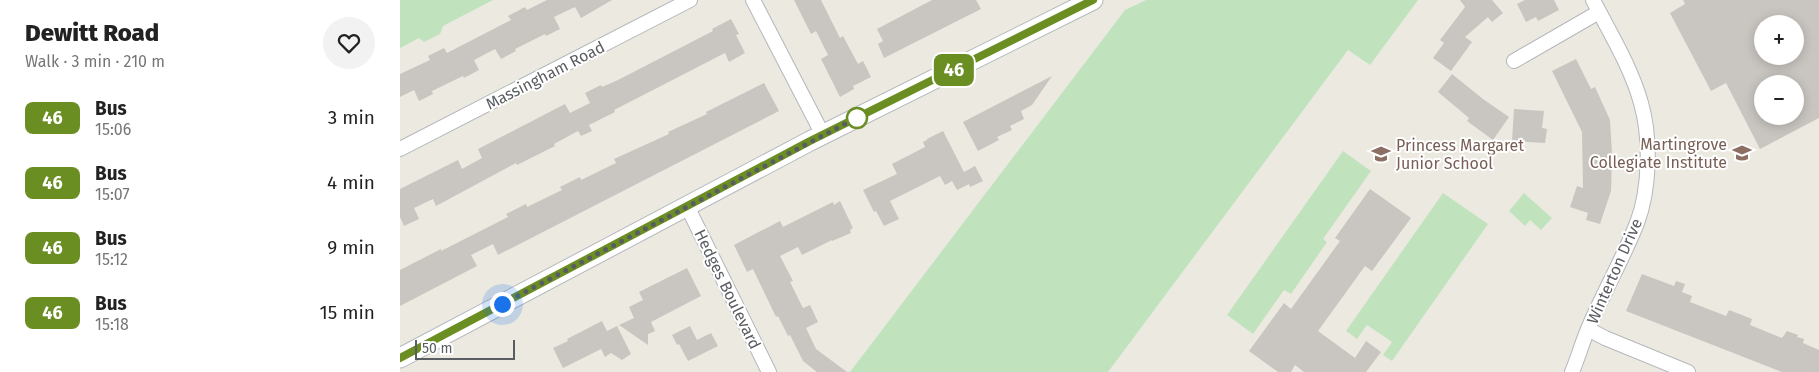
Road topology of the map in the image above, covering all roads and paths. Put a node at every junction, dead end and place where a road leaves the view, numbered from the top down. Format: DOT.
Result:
graph roads {
  1 [pos="690,0"];
  2 [pos="753,0"];
  3 [pos="1093,0"];
  4 [pos="1596,6"];
  5 [pos="1514,61"];
  6 [pos="823,134"];
  7 [pos="400,149"];
  8 [pos="688,206"];
  9 [pos="1588,329"];
  10 [pos="400,358"];
  11 [pos="769,372"];
  12 [pos="1572,372"];
  13 [pos="1688,372"];
  1 -- 7 [label="street, Massingham Road"];
  2 -- 6 [label="street"];
  3 -- 6 [label="main road"];
  4 -- 5 [label="street"];
  4 -- 9 [label="street, Winterton Drive"];
  6 -- 8 [label="main road"];
  8 -- 10 [label="main road"];
  8 -- 11 [label="street, Hedges Boulevard"];
  9 -- 12 [label="street, Winterton Drive"];
  9 -- 13 [label="street"];
}
